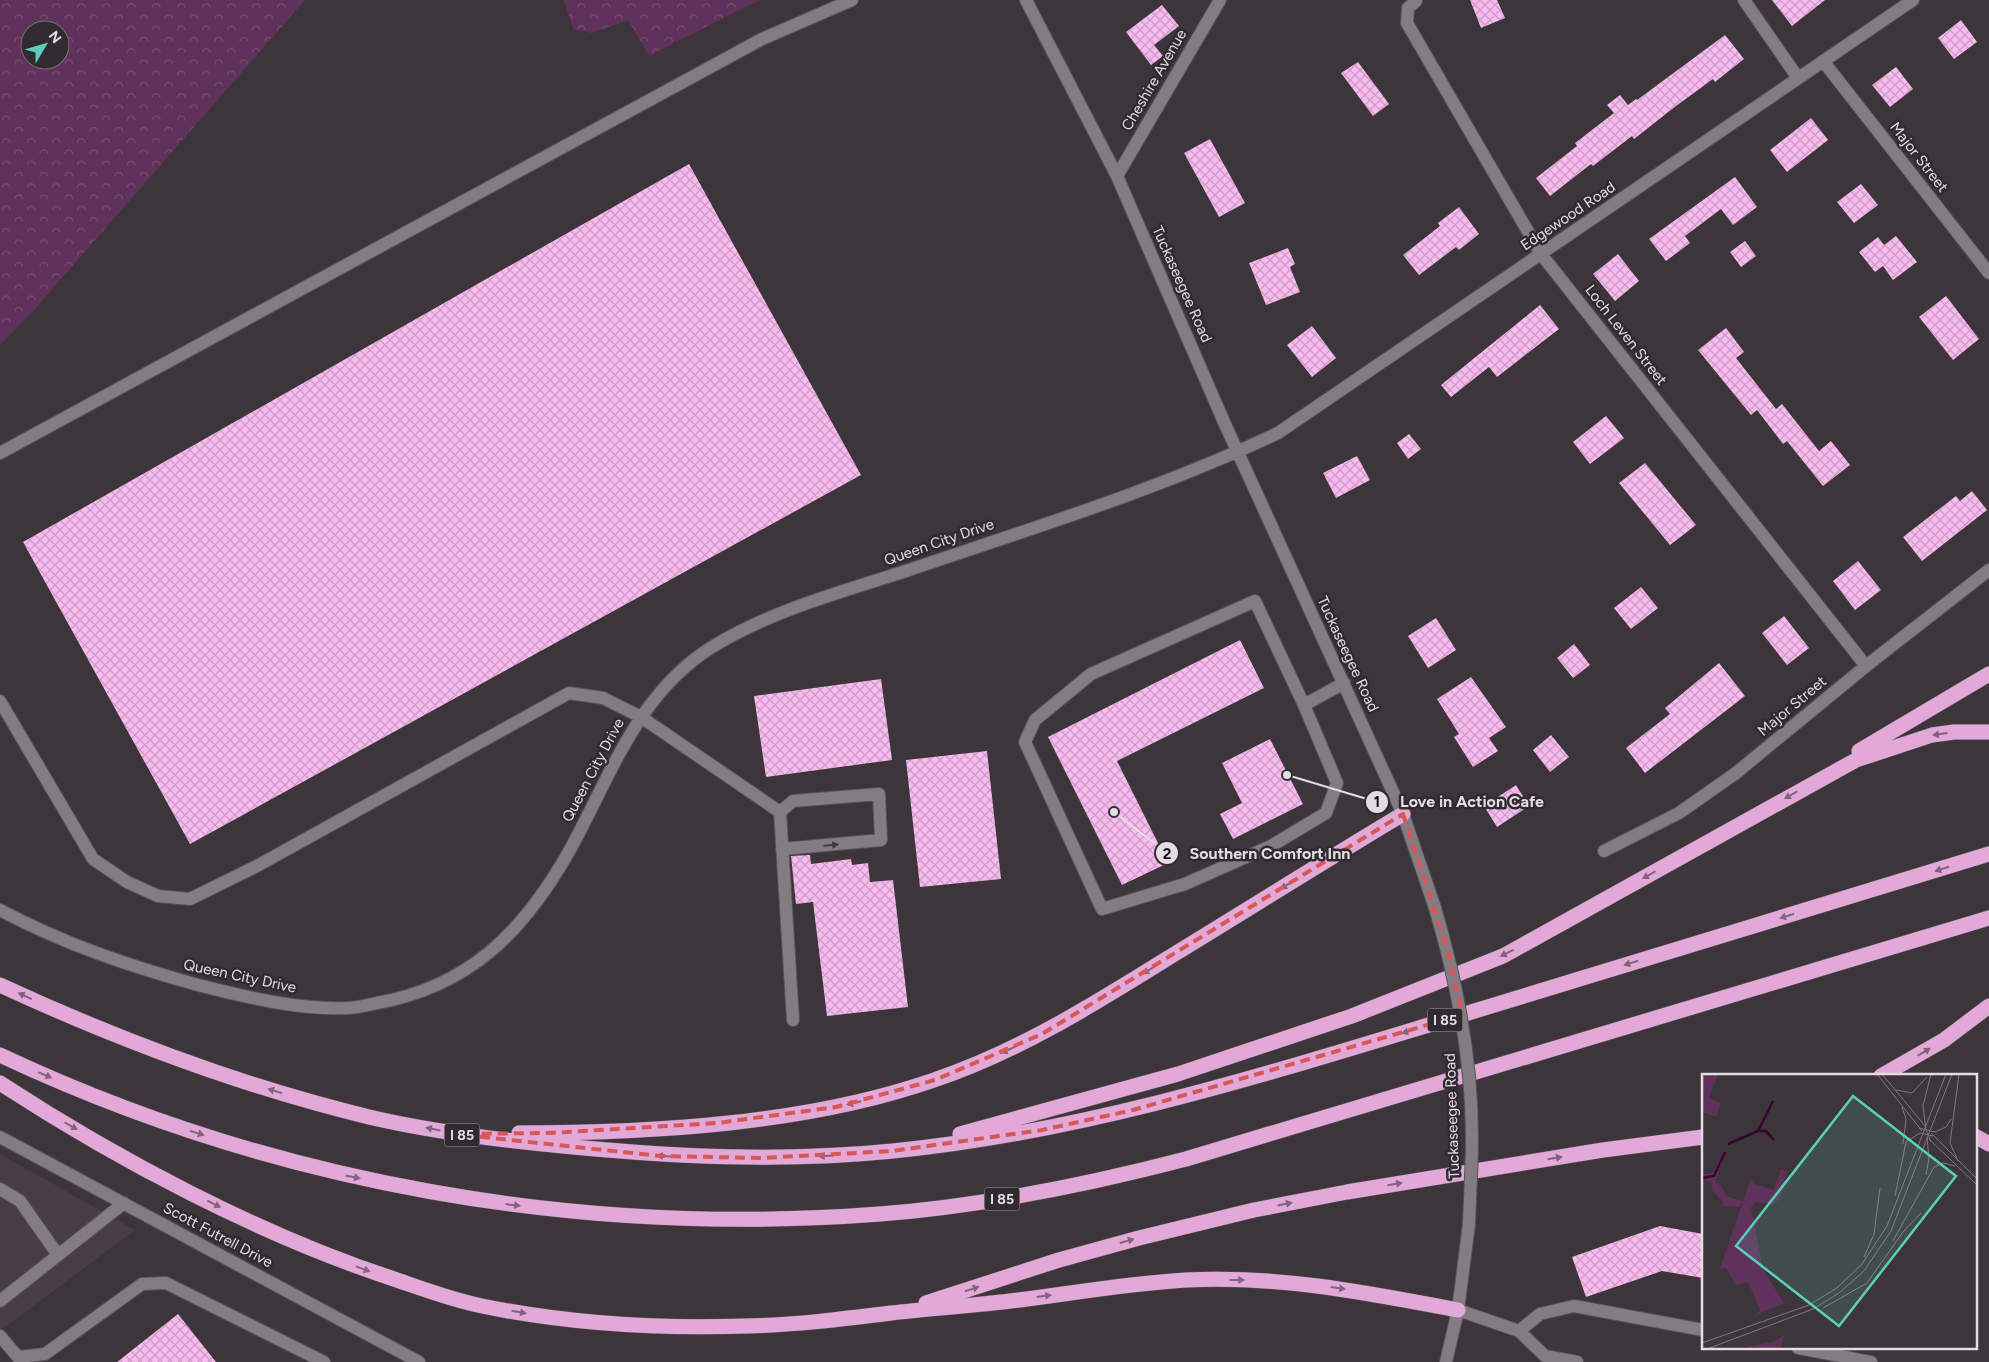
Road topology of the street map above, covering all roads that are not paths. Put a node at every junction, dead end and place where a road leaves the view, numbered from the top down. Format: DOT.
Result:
graph roads {
  1 [pos="852,0"];
  2 [pos="1026,0"];
  3 [pos="1220,0"];
  4 [pos="1744,0"];
  5 [pos="1914,0"];
  6 [pos="1416,1"];
  7 [pos="1823,61"];
  8 [pos="1798,78"];
  9 [pos="1117,176"];
  10 [pos="1541,254"];
  11 [pos="1989,273"];
  12 [pos="1238,452"];
  13 [pos="0,453"];
  14 [pos="1989,570"];
  15 [pos="1866,666"];
  16 [pos="1989,674"];
  17 [pos="1344,683"];
  18 [pos="0,701"];
  19 [pos="1304,704"];
  20 [pos="641,717"];
  21 [pos="1989,732"];
  22 [pos="1840,767"];
  23 [pos="780,812"];
  24 [pos="1403,814"];
  25 [pos="782,849"];
  26 [pos="1604,851"];
  27 [pos="1989,854"];
  28 [pos="0,910"];
  29 [pos="1989,918"];
  30 [pos="0,985"];
  31 [pos="1989,1006"];
  32 [pos="793,1020"];
  33 [pos="0,1056"];
  34 [pos="1884,1074"];
  35 [pos="0,1083"];
  36 [pos="454,1134"];
  37 [pos="0,1137"];
  38 [pos="1702,1137"];
  39 [pos="1976,1137"];
  40 [pos="1989,1144"];
  41 [pos="892,1151"];
  42 [pos="0,1189"];
  43 [pos="124,1203"];
  44 [pos="58,1255"];
  45 [pos="0,1301"];
  46 [pos="1458,1310"];
  47 [pos="892,1313"];
  48 [pos="1702,1330"];
  49 [pos="1519,1331"];
  50 [pos="0,1336"];
  51 [pos="1808,1350"];
  52 [pos="306,1358"];
  53 [pos="14,1359"];
  54 [pos="324,1362"];
  55 [pos="419,1362"];
  56 [pos="1446,1362"];
  57 [pos="1577,1362"];
  58 [pos="1871,1362"];
  1 -- 13 [label="street"];
  2 -- 9 [label="street, Tuckaseegee Road"];
  3 -- 9 [label="street, Cheshire Avenue"];
  4 -- 8 [label="street"];
  5 -- 7 [label="street, Edgewood Road"];
  6 -- 10 [label="street, Loch Leven Street"];
  7 -- 8 [label="street, Edgewood Road"];
  7 -- 11 [label="street, Major Street"];
  8 -- 10 [label="street, Edgewood Road"];
  9 -- 12 [label="street, Tuckaseegee Road"];
  10 -- 12 [label="street, Edgewood Road"];
  10 -- 15 [label="street, Loch Leven Street"];
  12 -- 17 [label="street, Tuckaseegee Road"];
  12 -- 20 [label="street, Queen City Drive"];
  14 -- 15 [label="street, Major Street"];
  15 -- 26 [label="street, Major Street"];
  16 -- 22 [label="highway"];
  17 -- 19 [label="street"];
  17 -- 24 [label="street, Tuckaseegee Road"];
  18 -- 20 [label="street"];
  19 -- 19 [label="street"];
  20 -- 23 [label="street"];
  20 -- 28 [label="street, Queen City Drive"];
  21 -- 22 [label="highway, one-way"];
  22 -- 41 [label="highway, one-way"];
  23 -- 25 [label="street"];
  25 -- 23 [label="street, one-way"];
  24 -- 36 [label="highway, one-way"];
  24 -- 46 [label="street, Tuckaseegee Road, bridge"];
  25 -- 32 [label="street"];
  27 -- 41 [label="highway, I 85, one-way"];
  33 -- 29 [label="highway, I 85, one-way"];
  36 -- 30 [label="highway, I 85, one-way"];
  34 -- 31 [label="highway, one-way"];
  35 -- 47 [label="highway, one-way"];
  41 -- 36 [label="highway, I 85, one-way"];
  37 -- 43 [label="street, Scott Futrell Drive"];
  47 -- 38 [label="highway, one-way"];
  39 -- 40 [label="highway"];
  42 -- 44 [label="street"];
  43 -- 44 [label="street"];
  43 -- 55 [label="street, Scott Futrell Drive"];
  44 -- 45 [label="street"];
  47 -- 46 [label="highway, one-way"];
  46 -- 49 [label="street"];
  46 -- 56 [label="street, Tuckaseegee Road"];
  48 -- 49 [label="street"];
  49 -- 57 [label="street"];
  50 -- 53 [label="street"];
  51 -- 58 [label="street"];
  52 -- 53 [label="street"];
  52 -- 54 [label="street"];
}
